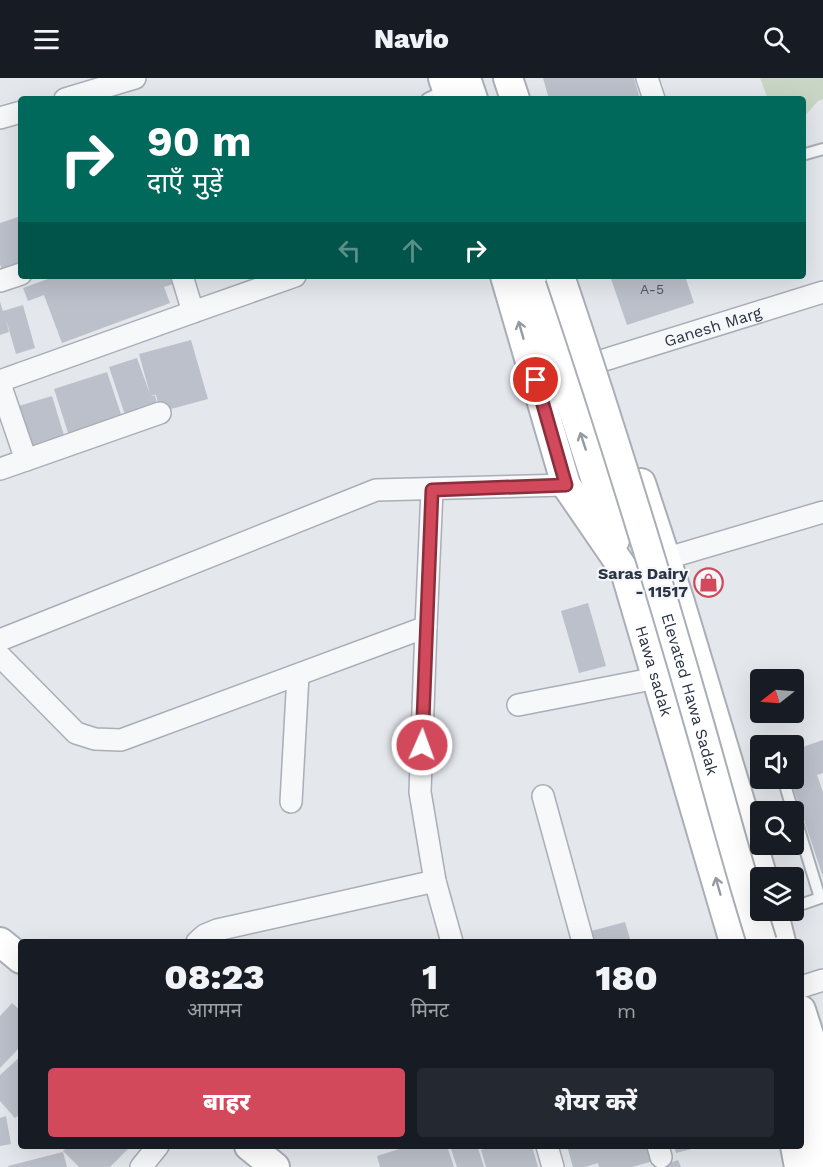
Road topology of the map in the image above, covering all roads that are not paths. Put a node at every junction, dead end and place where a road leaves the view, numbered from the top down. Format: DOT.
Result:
graph roads {
  1 [pos="135,78"];
  2 [pos="495,78"];
  3 [pos="508,78"];
  4 [pos="647,78"];
  5 [pos="446,89"];
  6 [pos="74,96"];
  7 [pos="465,96"];
  8 [pos="500,96"];
  9 [pos="514,96"];
  10 [pos="653,96"];
  11 [pos="18,113"];
  12 [pos="0,118"];
  13 [pos="823,149"];
  14 [pos="806,154"];
  15 [pos="18,275"];
  16 [pos="183,279"];
  17 [pos="286,279"];
  18 [pos="507,279"];
  19 [pos="532,279"];
  20 [pos="561,279"];
  21 [pos="574,279"];
  22 [pos="0,281"];
  23 [pos="823,292"];
  24 [pos="193,312"];
  25 [pos="601,361"];
  26 [pos="0,383"];
  27 [pos="160,413"];
  28 [pos="26,460"];
  29 [pos="0,469"];
  30 [pos="566,485"];
  31 [pos="432,490"];
  32 [pos="823,512"];
  33 [pos="666,558"];
  34 [pos="625,571"];
  35 [pos="426,627"];
  36 [pos="0,640"];
  37 [pos="0,656"];
  38 [pos="298,675"];
  39 [pos="657,678"];
  40 [pos="518,705"];
  41 [pos="543,796"];
  42 [pos="291,802"];
  43 [pos="804,845"];
  44 [pos="760,867"];
  45 [pos="435,881"];
  46 [pos="822,898"];
  47 [pos="804,904"];
  48 [pos="781,921"];
  49 [pos="200,939"];
  50 [pos="451,939"];
  51 [pos="582,939"];
  52 [pos="733,939"];
  53 [pos="761,939"];
  54 [pos="782,939"];
  55 [pos="0,942"];
  56 [pos="18,957"];
  57 [pos="823,980"];
  58 [pos="804,986"];
  59 [pos="804,1019"];
  60 [pos="804,1086"];
  61 [pos="823,1094"];
  62 [pos="156,1149"];
  63 [pos="253,1149"];
  64 [pos="548,1149"];
  65 [pos="796,1149"];
  66 [pos="141,1167"];
  67 [pos="275,1167"];
  68 [pos="553,1167"];
  69 [pos="799,1167"];
  70 [pos="823,1167"];
  1 -- 6 [label="street"];
  2 -- 8 [label="main road"];
  3 -- 9 [label="main road"];
  4 -- 10 [label="street"];
  5 -- 7 [label="main road"];
  11 -- 12 [label="street"];
  13 -- 14 [label="lane"];
  15 -- 22 [label="street"];
  16 -- 24 [label="street"];
  17 -- 24 [label="street"];
  30 -- 18 [label="main road, Hawa sadak, one-way"];
  34 -- 19 [label="main road, one-way"];
  20 -- 53 [label="main road, Elevated Hawa Sadak, bridge"];
  21 -- 25 [label="main road"];
  23 -- 25 [label="street, Ganesh Marg"];
  24 -- 26 [label="street"];
  25 -- 33 [label="main road"];
  26 -- 28 [label="street"];
  27 -- 28 [label="street"];
  28 -- 29 [label="street"];
  30 -- 31 [label="street"];
  30 -- 34 [label="main road, Hawa sadak"];
  31 -- 35 [label="street"];
  31 -- 36 [label="street"];
  32 -- 33 [label="street"];
  33 -- 34 [label="street"];
  33 -- 44 [label="main road"];
  34 -- 39 [label="main road, Hawa sadak"];
  35 -- 38 [label="street"];
  35 -- 45 [label="street"];
  37 -- 38 [label="street"];
  38 -- 42 [label="street"];
  39 -- 40 [label="street"];
  52 -- 39 [label="main road, Hawa sadak, one-way"];
  41 -- 51 [label="street"];
  43 -- 46 [label="lane"];
  45 -- 49 [label="street"];
  45 -- 50 [label="street"];
  46 -- 47 [label="lane"];
  48 -- 54 [label="main road"];
  55 -- 56 [label="main road"];
  57 -- 58 [label="street"];
  59 -- 61 [label="main road"];
  60 -- 70 [label="main road"];
  62 -- 66 [label="street"];
  63 -- 67 [label="main road"];
  64 -- 68 [label="street"];
  65 -- 69 [label="main road"];
}
